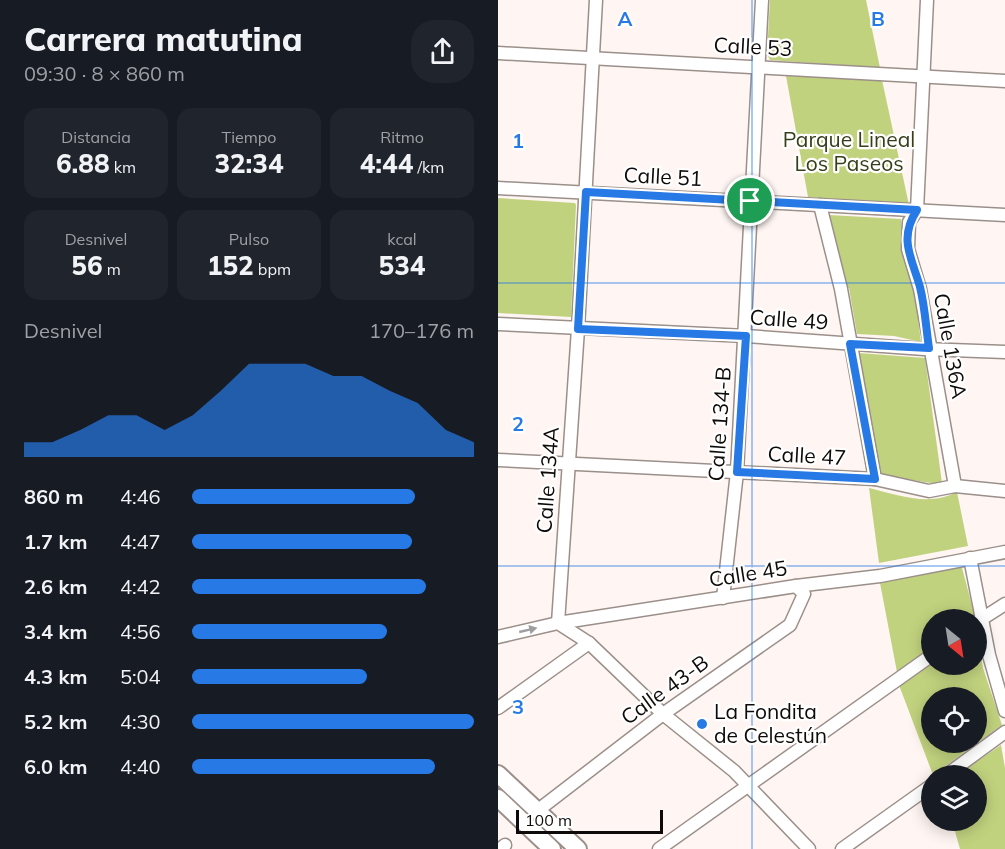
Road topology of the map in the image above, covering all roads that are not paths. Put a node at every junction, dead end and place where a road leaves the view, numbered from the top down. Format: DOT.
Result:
graph roads {
  1 [pos="596,0"];
  2 [pos="762,0"];
  3 [pos="927,0"];
  4 [pos="498,53"];
  5 [pos="592,58"];
  6 [pos="759,67"];
  7 [pos="923,76"];
  8 [pos="1005,81"];
  9 [pos="498,188"];
  10 [pos="586,192"];
  11 [pos="750,201"];
  12 [pos="820,205"];
  13 [pos="917,210"];
  14 [pos="1005,215"];
  15 [pos="498,324"];
  16 [pos="578,329"];
  17 [pos="746,336"];
  18 [pos="850,344"];
  19 [pos="929,348"];
  20 [pos="1005,352"];
  21 [pos="498,460"];
  22 [pos="569,464"];
  23 [pos="737,472"];
  24 [pos="875,479"];
  25 [pos="955,486"];
  26 [pos="1005,491"];
  27 [pos="1005,552"];
  28 [pos="970,558"];
  29 [pos="800,590"];
  30 [pos="723,598"];
  31 [pos="1005,604"];
  32 [pos="977,609"];
  33 [pos="987,616"];
  34 [pos="558,623"];
  35 [pos="498,637"];
  36 [pos="589,643"];
  37 [pos="987,648"];
  38 [pos="921,663"];
  39 [pos="498,708"];
  40 [pos="1005,711"];
  41 [pos="663,714"];
  42 [pos="1005,732"];
  43 [pos="960,765"];
  44 [pos="498,774"];
  45 [pos="748,785"];
  46 [pos="921,793"];
  47 [pos="498,798"];
  48 [pos="537,811"];
  49 [pos="552,849"];
  50 [pos="578,849"];
  51 [pos="659,849"];
  52 [pos="809,849"];
  53 [pos="842,849"];
  1 -- 5 [label="street, Calle 134A"];
  2 -- 6 [label="street, Calle 134-B"];
  3 -- 7 [label="street, Calle 136A"];
  4 -- 5 [label="street, Calle 53"];
  5 -- 6 [label="street, Calle 53"];
  5 -- 10 [label="street, Calle 134A"];
  6 -- 7 [label="street, Calle 53"];
  6 -- 11 [label="street, Calle 134-B"];
  7 -- 8 [label="street, Calle 53"];
  7 -- 13 [label="street, Calle 136A"];
  9 -- 10 [label="street, Calle 51"];
  10 -- 11 [label="street, Calle 51"];
  10 -- 16 [label="street, Calle 134A"];
  11 -- 12 [label="street, Calle 51"];
  11 -- 17 [label="street, Calle 134-B"];
  12 -- 13 [label="street, Calle 51"];
  12 -- 18 [label="street"];
  13 -- 14 [label="street, Calle 51"];
  13 -- 19 [label="street, Calle 136A"];
  15 -- 16 [label="street, Calle 49"];
  16 -- 17 [label="street, Calle 49"];
  16 -- 22 [label="street, Calle 134A"];
  17 -- 18 [label="street, Calle 49"];
  17 -- 23 [label="street, Calle 134-B"];
  18 -- 19 [label="street, Calle 49"];
  18 -- 24 [label="street"];
  19 -- 20 [label="street, Calle 49"];
  19 -- 25 [label="street, Calle 136A"];
  21 -- 22 [label="street, Calle 47"];
  22 -- 23 [label="street, Calle 47"];
  22 -- 34 [label="street, Calle 134A"];
  23 -- 24 [label="street, Calle 47"];
  23 -- 30 [label="street, Calle 134-B"];
  24 -- 25 [label="street, Calle 47"];
  25 -- 26 [label="street, Calle 47"];
  27 -- 28 [label="street, Calle 45"];
  28 -- 29 [label="street, Calle 45"];
  28 -- 32 [label="street"];
  29 -- 30 [label="street, Calle 45"];
  29 -- 41 [label="street, Calle 43-B"];
  30 -- 34 [label="street, Calle 45"];
  31 -- 33 [label="street"];
  35 -- 34 [label="street, Calle 45, one-way"];
  34 -- 36 [label="street"];
  36 -- 39 [label="street"];
  36 -- 41 [label="street"];
  37 -- 40 [label="street"];
  38 -- 45 [label="street"];
  41 -- 45 [label="street"];
  41 -- 48 [label="street, Calle 43-B"];
  42 -- 43 [label="street"];
  44 -- 48 [label="main road"];
  45 -- 51 [label="street"];
  45 -- 52 [label="street"];
  46 -- 53 [label="street"];
  47 -- 49 [label="main road"];
  48 -- 50 [label="main road"];
}
